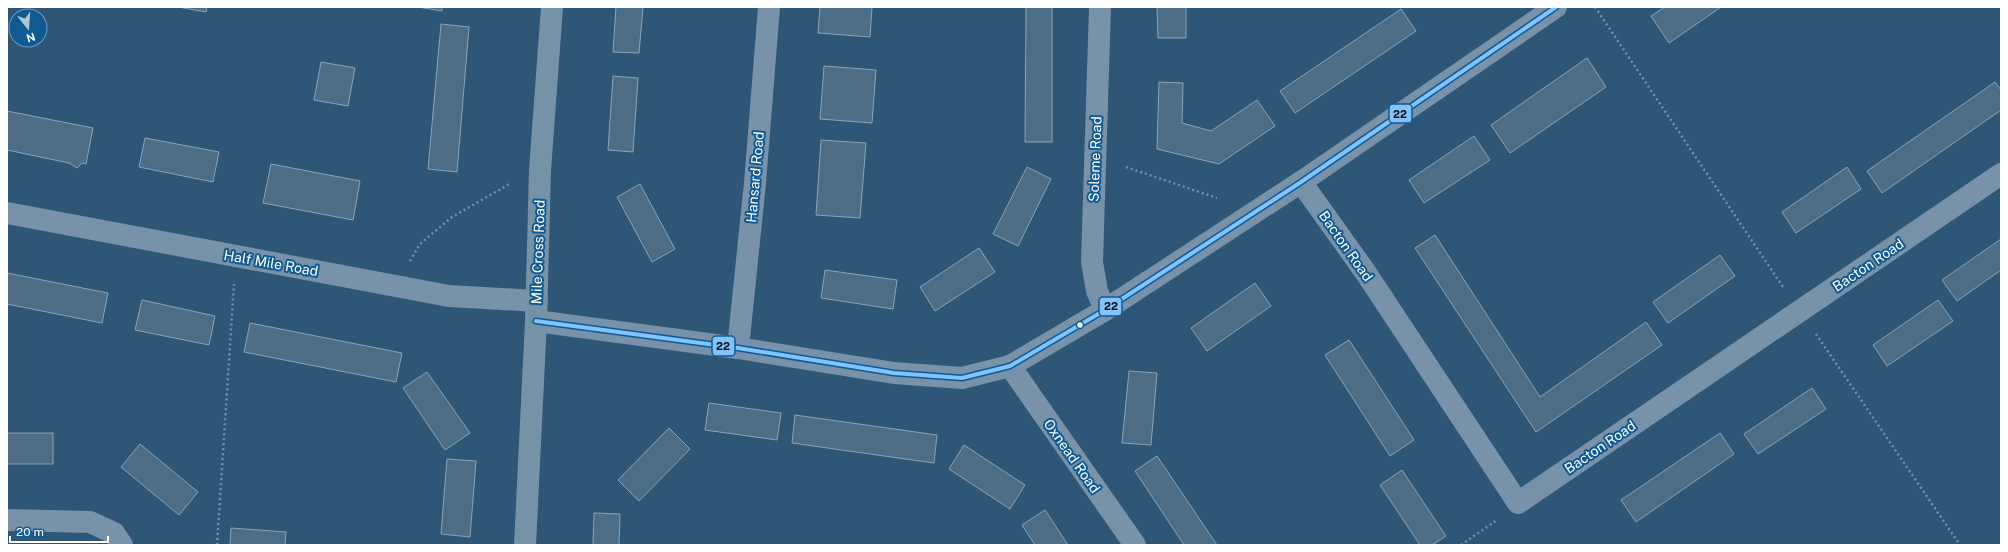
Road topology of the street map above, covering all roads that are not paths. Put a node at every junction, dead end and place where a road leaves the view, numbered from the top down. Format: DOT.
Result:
graph roads {
  1 [pos="552,7"];
  2 [pos="769,7"];
  3 [pos="1100,7"];
  4 [pos="1556,7"];
  5 [pos="2001,174"];
  6 [pos="1301,182"];
  7 [pos="7,213"];
  8 [pos="1105,310"];
  9 [pos="537,311"];
  10 [pos="738,348"];
  11 [pos="1010,366"];
  12 [pos="7,520"];
  13 [pos="122,545"];
  14 [pos="526,545"];
  15 [pos="1135,545"];
  1 -- 9 [label="main road, Mile Cross Road"];
  2 -- 10 [label="street, Hansard Road"];
  3 -- 8 [label="street, Soleme Road"];
  4 -- 6 [label="street, Half Mile Road"];
  5 -- 6 [label="street, Bacton Road"];
  6 -- 8 [label="street, Half Mile Road"];
  7 -- 9 [label="street, Half Mile Road"];
  8 -- 11 [label="street, Half Mile Road"];
  9 -- 10 [label="street, Half Mile Road"];
  9 -- 14 [label="main road, Mile Cross Road"];
  10 -- 11 [label="street, Half Mile Road"];
  11 -- 15 [label="street, Oxnead Road"];
  12 -- 13 [label="street"];
}
